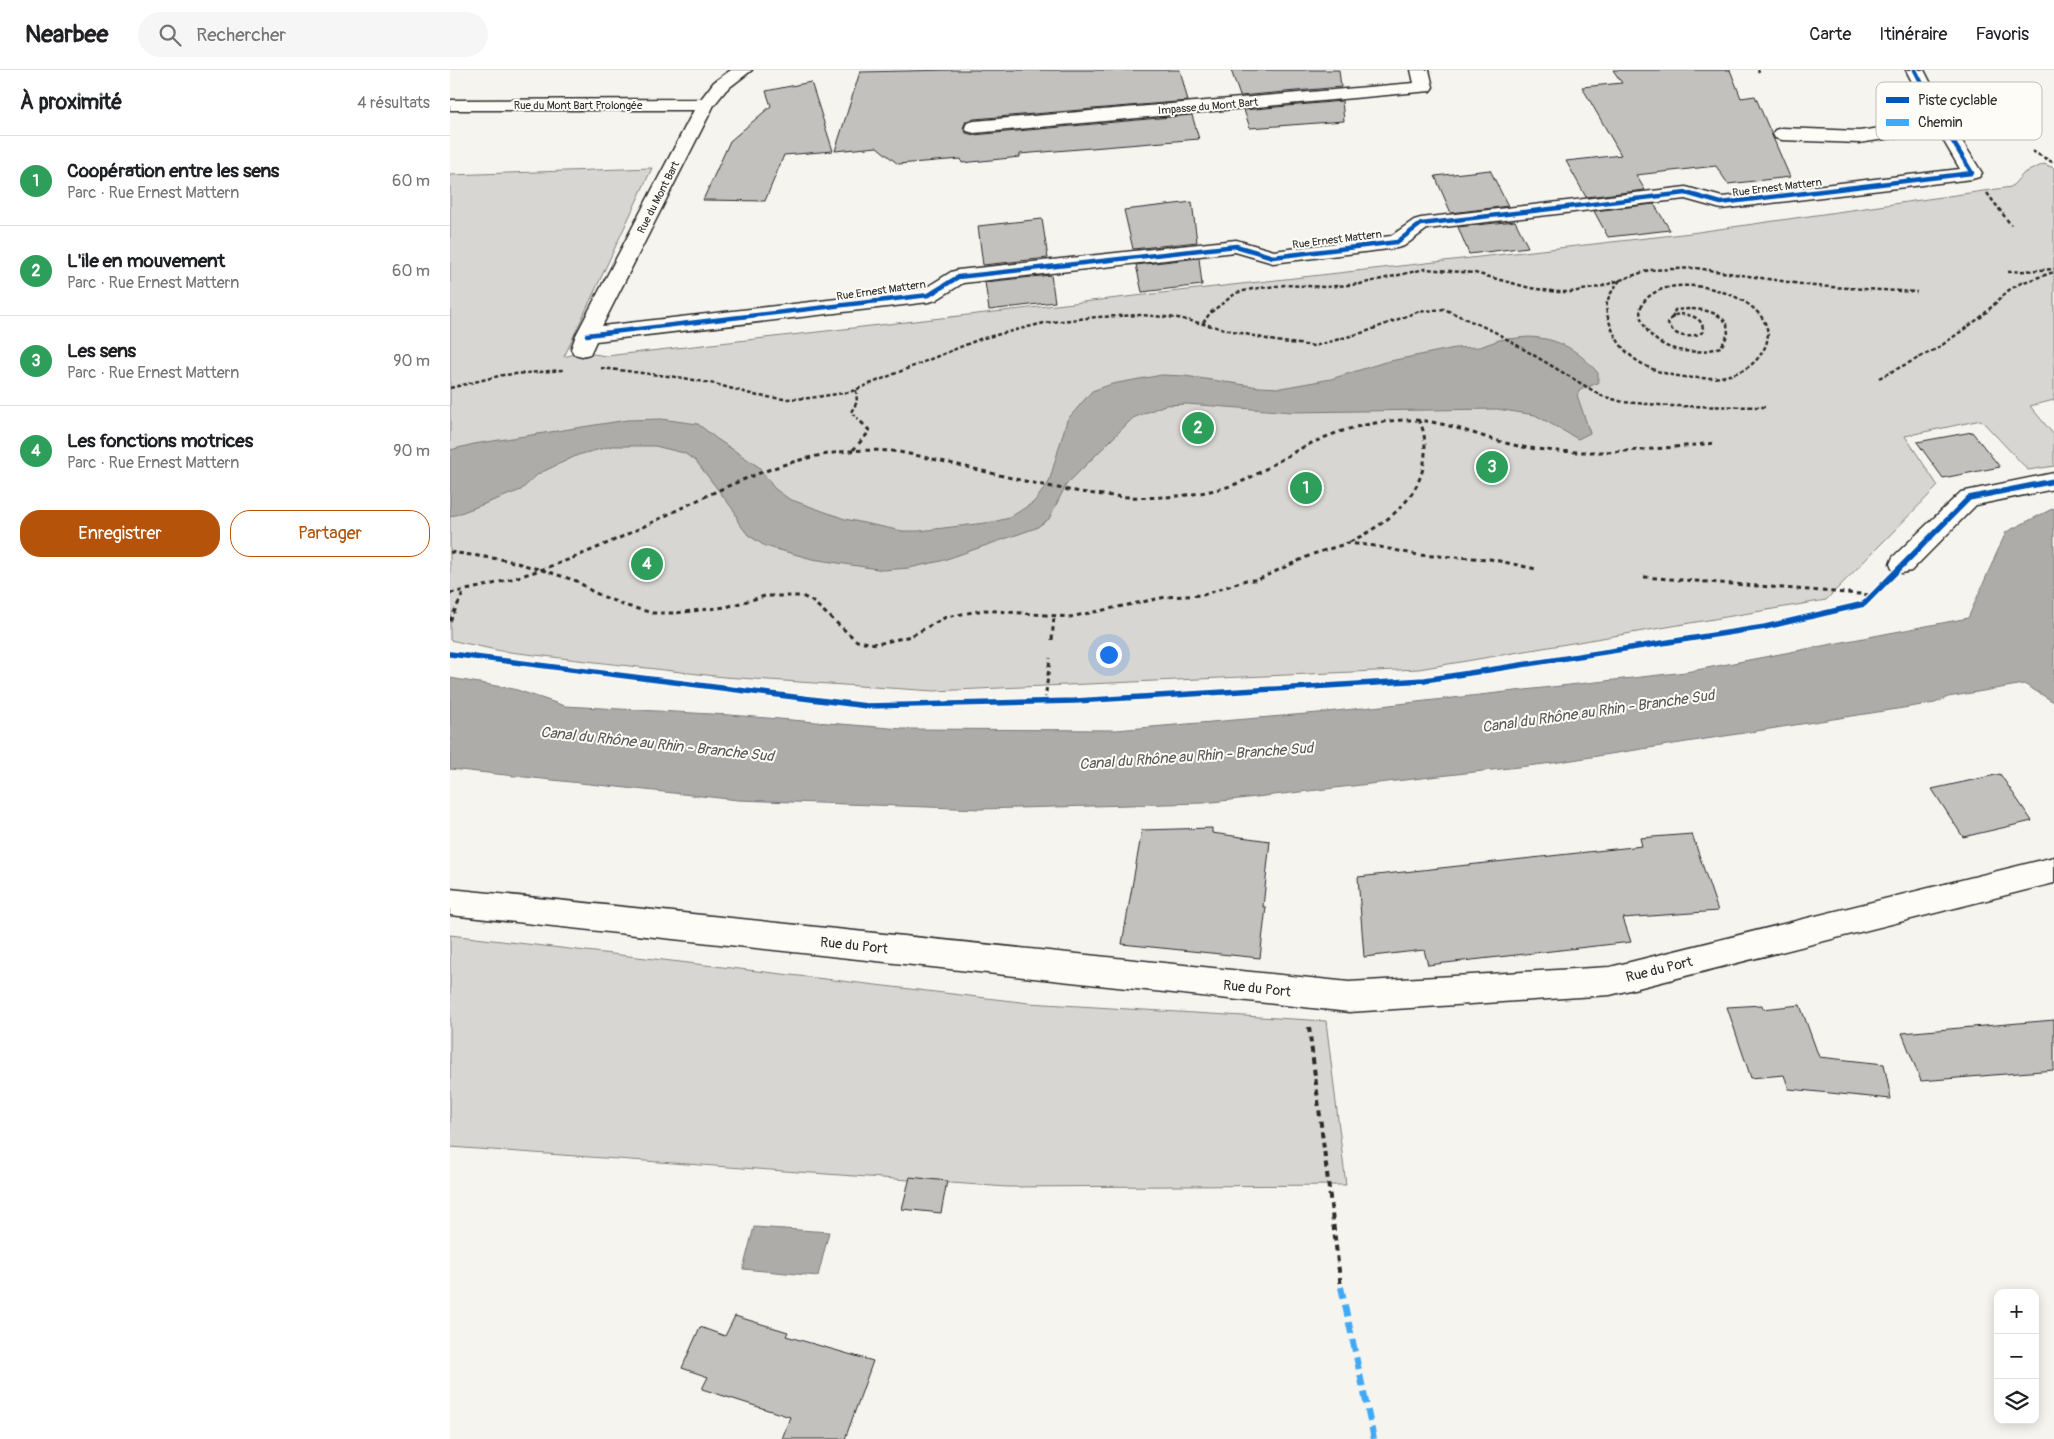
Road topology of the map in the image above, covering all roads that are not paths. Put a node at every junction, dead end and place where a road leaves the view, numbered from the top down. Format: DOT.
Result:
graph roads {
  1 [pos="743,70"];
  2 [pos="1420,70"];
  3 [pos="1915,70"];
  4 [pos="1921,82"];
  5 [pos="706,104"];
  6 [pos="450,106"];
  7 [pos="974,127"];
  8 [pos="1782,134"];
  9 [pos="1876,134"];
  10 [pos="1952,140"];
  11 [pos="587,352"];
  12 [pos="2054,481"];
  13 [pos="1902,564"];
  14 [pos="2054,870"];
  15 [pos="450,902"];
  1 -- 5 [label="street, Rue du Mont Bart"];
  2 -- 7 [label="street, Impasse du Mont Bart"];
  3 -- 4 [label="street"];
  5 -- 6 [label="street, Rue du Mont Bart Prolongée"];
  5 -- 11 [label="street, Rue du Mont Bart"];
  8 -- 9 [label="street"];
  10 -- 11 [label="street, Rue Ernest Mattern"];
  12 -- 13 [label="street"];
  14 -- 15 [label="street, Rue du Port"];
}
